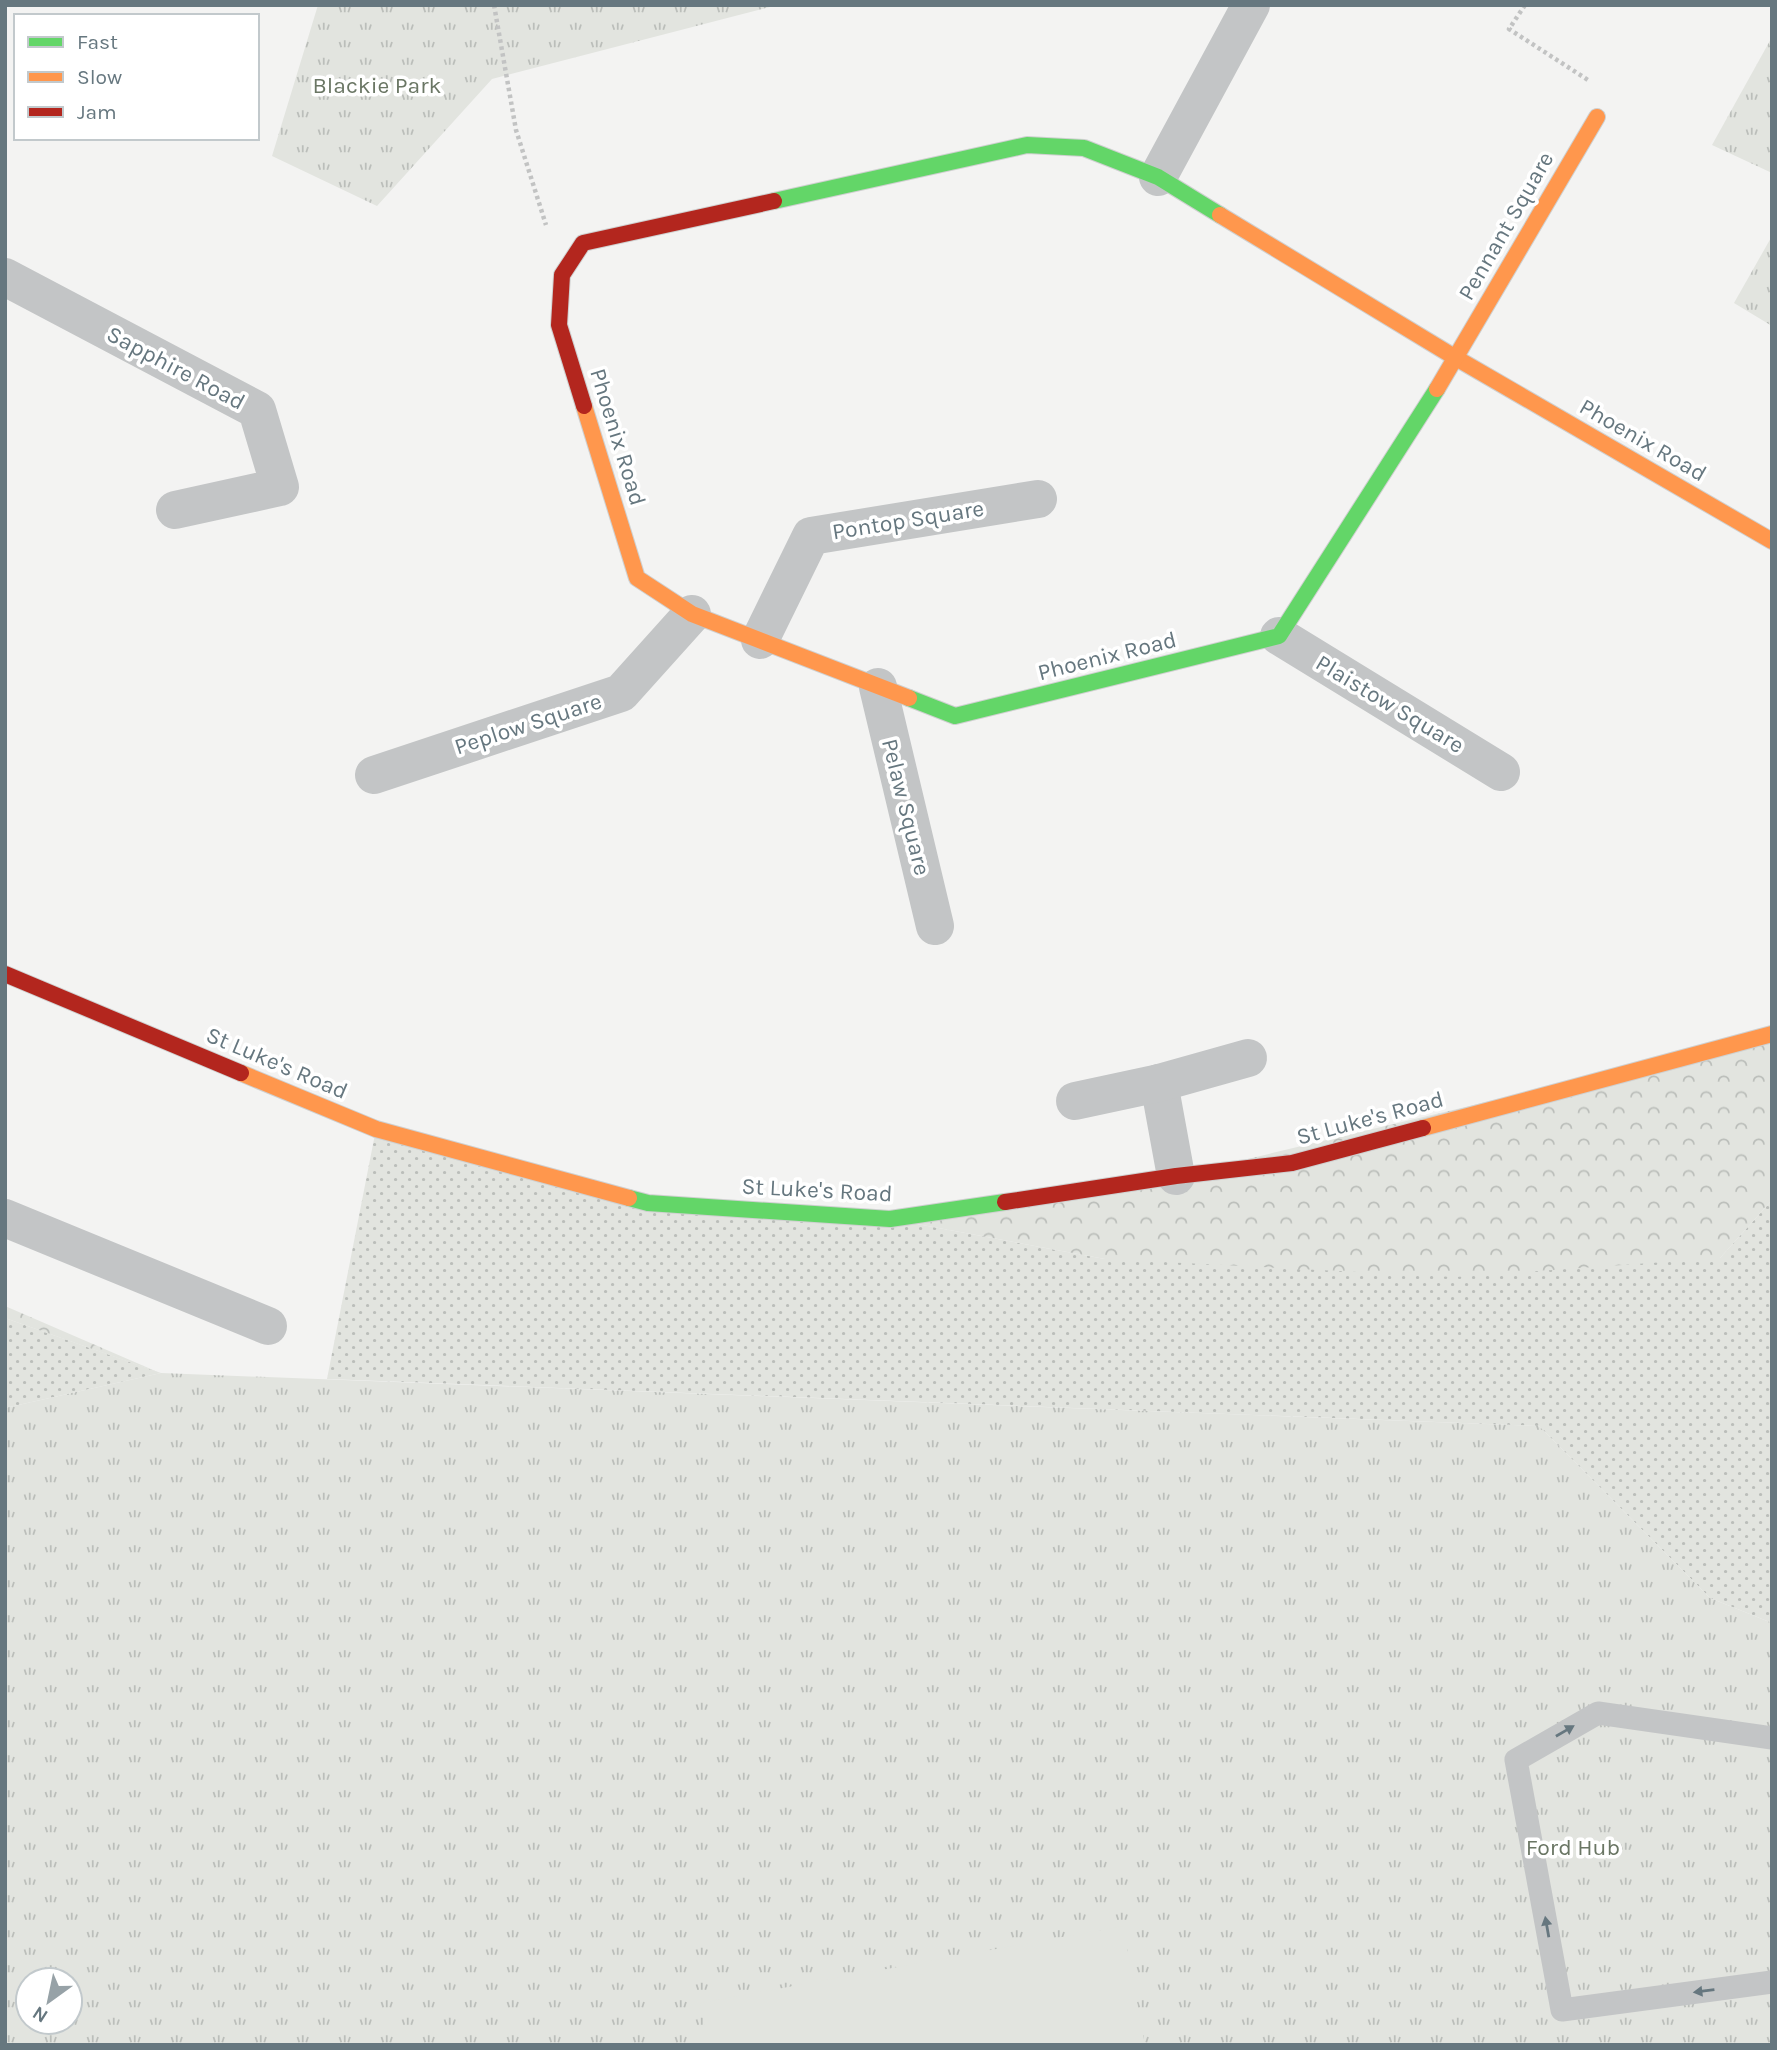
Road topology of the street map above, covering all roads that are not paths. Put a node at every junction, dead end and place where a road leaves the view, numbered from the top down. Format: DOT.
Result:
graph roads {
  1 [pos="1251,5"];
  2 [pos="1597,117"];
  3 [pos="1158,177"];
  4 [pos="5,277"];
  5 [pos="1456,358"];
  6 [pos="1038,499"];
  7 [pos="175,510"];
  8 [pos="1772,541"];
  9 [pos="692,614"];
  10 [pos="1279,636"];
  11 [pos="760,640"];
  12 [pos="877,687"];
  13 [pos="1501,772"];
  14 [pos="374,775"];
  15 [pos="935,926"];
  16 [pos="5,974"];
  17 [pos="1772,1034"];
  18 [pos="1248,1058"];
  19 [pos="1159,1083"];
  20 [pos="1075,1101"];
  21 [pos="1176,1176"];
  22 [pos="5,1218"];
  23 [pos="268,1326"];
  24 [pos="1772,1738"];
  25 [pos="1772,1982"];
  1 -- 3 [label="street"];
  2 -- 5 [label="street, Pennant Square"];
  3 -- 5 [label="street, Phoenix Road"];
  3 -- 9 [label="street, Phoenix Road"];
  4 -- 7 [label="street, Sapphire Road"];
  5 -- 8 [label="street, Phoenix Road"];
  5 -- 10 [label="street"];
  6 -- 11 [label="street, Pontop Square"];
  9 -- 11 [label="street, Phoenix Road"];
  9 -- 14 [label="street, Peplow Square"];
  10 -- 12 [label="street, Phoenix Road"];
  10 -- 13 [label="street, Plaistow Square"];
  11 -- 12 [label="street, Phoenix Road"];
  12 -- 15 [label="street, Pelaw Square"];
  16 -- 21 [label="street, St Luke's Road"];
  17 -- 21 [label="street, St Luke's Road"];
  18 -- 19 [label="street"];
  19 -- 20 [label="street"];
  19 -- 21 [label="street"];
  22 -- 23 [label="street"];
  25 -- 24 [label="lane, one-way"];
}
